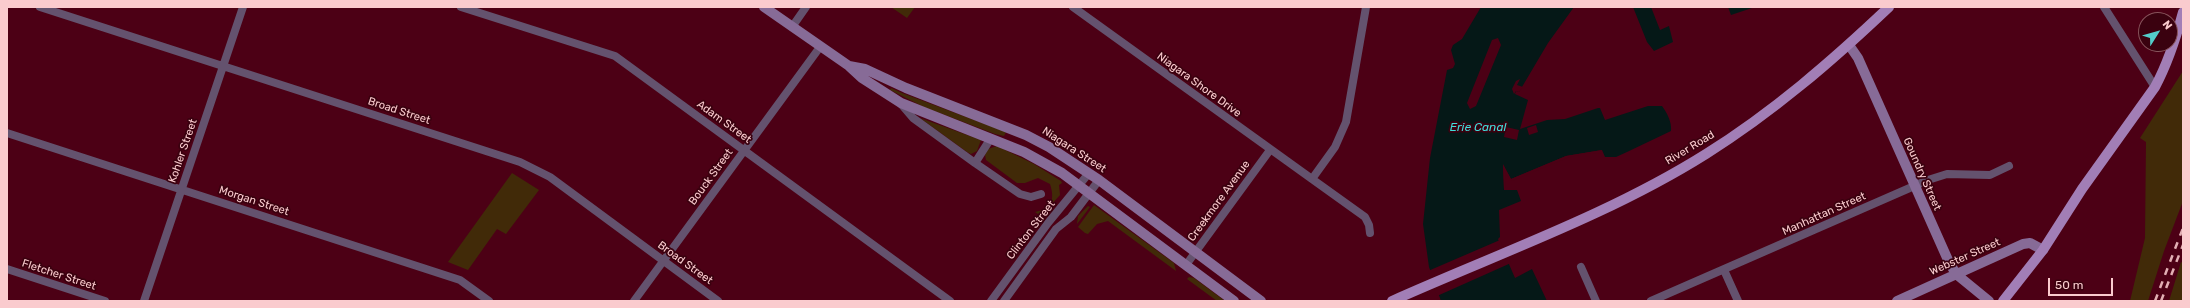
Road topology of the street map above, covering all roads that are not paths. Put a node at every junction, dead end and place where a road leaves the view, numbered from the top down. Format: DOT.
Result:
graph roads {
  1 [pos="40,7"];
  2 [pos="242,7"];
  3 [pos="461,7"];
  4 [pos="764,7"];
  5 [pos="806,7"];
  6 [pos="1073,7"];
  7 [pos="1366,7"];
  8 [pos="1889,7"];
  9 [pos="2104,7"];
  10 [pos="2183,12"];
  11 [pos="792,27"];
  12 [pos="1849,45"];
  13 [pos="820,47"];
  14 [pos="223,66"];
  15 [pos="848,66"];
  16 [pos="2154,87"];
  17 [pos="901,103"];
  18 [pos="7,133"];
  19 [pos="991,138"];
  20 [pos="1270,150"];
  21 [pos="744,151"];
  22 [pos="975,163"];
  23 [pos="2009,166"];
  24 [pos="1089,173"];
  25 [pos="1312,179"];
  26 [pos="1099,180"];
  27 [pos="1078,186"];
  28 [pos="1914,186"];
  29 [pos="181,189"];
  30 [pos="1041,194"];
  31 [pos="1089,194"];
  32 [pos="1370,233"];
  33 [pos="2043,250"];
  34 [pos="1195,253"];
  35 [pos="664,261"];
  36 [pos="1186,265"];
  37 [pos="1581,267"];
  38 [pos="7,269"];
  39 [pos="1724,270"];
  40 [pos="1956,274"];
  41 [pos="105,301"];
  42 [pos="144,301"];
  43 [pos="489,301"];
  44 [pos="634,301"];
  45 [pos="718,301"];
  46 [pos="950,301"];
  47 [pos="991,301"];
  48 [pos="1004,301"];
  49 [pos="1234,301"];
  50 [pos="1261,301"];
  51 [pos="1392,301"];
  52 [pos="1596,301"];
  53 [pos="1652,301"];
  54 [pos="1738,301"];
  55 [pos="1897,301"];
  56 [pos="1989,301"];
  57 [pos="2003,301"];
  1 -- 14 [label="street, Broad Street"];
  2 -- 14 [label="street, Kohler Street"];
  3 -- 21 [label="street, Adam Street"];
  4 -- 11 [label="main road, Niagara Street"];
  5 -- 11 [label="street"];
  6 -- 20 [label="street, Niagara Shore Drive"];
  7 -- 25 [label="street"];
  8 -- 12 [label="main road, River Road"];
  9 -- 16 [label="street"];
  10 -- 16 [label="main road"];
  11 -- 13 [label="main road, Niagara Street"];
  12 -- 28 [label="main road, Goundry Street"];
  12 -- 51 [label="main road, River Road"];
  13 -- 15 [label="main road, Niagara Street"];
  13 -- 21 [label="street, Bouck Street"];
  14 -- 29 [label="street, Kohler Street"];
  14 -- 35 [label="street, Broad Street"];
  15 -- 17 [label="main road, Niagara Street"];
  15 -- 24 [label="main road, Niagara Street"];
  16 -- 33 [label="main road"];
  17 -- 19 [label="main road, Niagara Street"];
  17 -- 22 [label="street, Niagara Street"];
  18 -- 29 [label="street, Morgan Street"];
  19 -- 22 [label="street"];
  19 -- 27 [label="main road, Niagara Street"];
  20 -- 25 [label="street, Niagara Shore Drive"];
  20 -- 34 [label="street, Creekmore Avenue"];
  21 -- 35 [label="street, Bouck Street"];
  21 -- 46 [label="street, Adam Street"];
  22 -- 30 [label="street, Niagara Street"];
  23 -- 28 [label="street, Manhattan Street"];
  24 -- 26 [label="main road, Niagara Street"];
  24 -- 27 [label="street, Clinton Street"];
  25 -- 32 [label="street, Niagara Shore Drive"];
  26 -- 31 [label="street, Clinton Street"];
  26 -- 34 [label="main road, Niagara Street"];
  27 -- 31 [label="main road, Niagara Street"];
  27 -- 47 [label="street, Clinton Street"];
  28 -- 39 [label="street, Manhattan Street"];
  28 -- 40 [label="main road, Goundry Street"];
  29 -- 42 [label="street, Kohler Street"];
  29 -- 43 [label="street, Morgan Street"];
  31 -- 36 [label="main road, Niagara Street"];
  31 -- 48 [label="street, Clinton Street"];
  33 -- 40 [label="main road, Webster Street"];
  33 -- 57 [label="main road"];
  34 -- 36 [label="street, Creekmore Avenue"];
  34 -- 50 [label="main road, Niagara Street"];
  35 -- 44 [label="street, Bouck Street"];
  35 -- 45 [label="street, Broad Street"];
  36 -- 49 [label="main road, Niagara Street"];
  37 -- 52 [label="street"];
  38 -- 41 [label="street, Fletcher Street"];
  39 -- 53 [label="street, Manhattan Street"];
  39 -- 54 [label="street"];
  40 -- 55 [label="main road, Webster Street"];
  40 -- 56 [label="main road, Goundry Street"];
}
